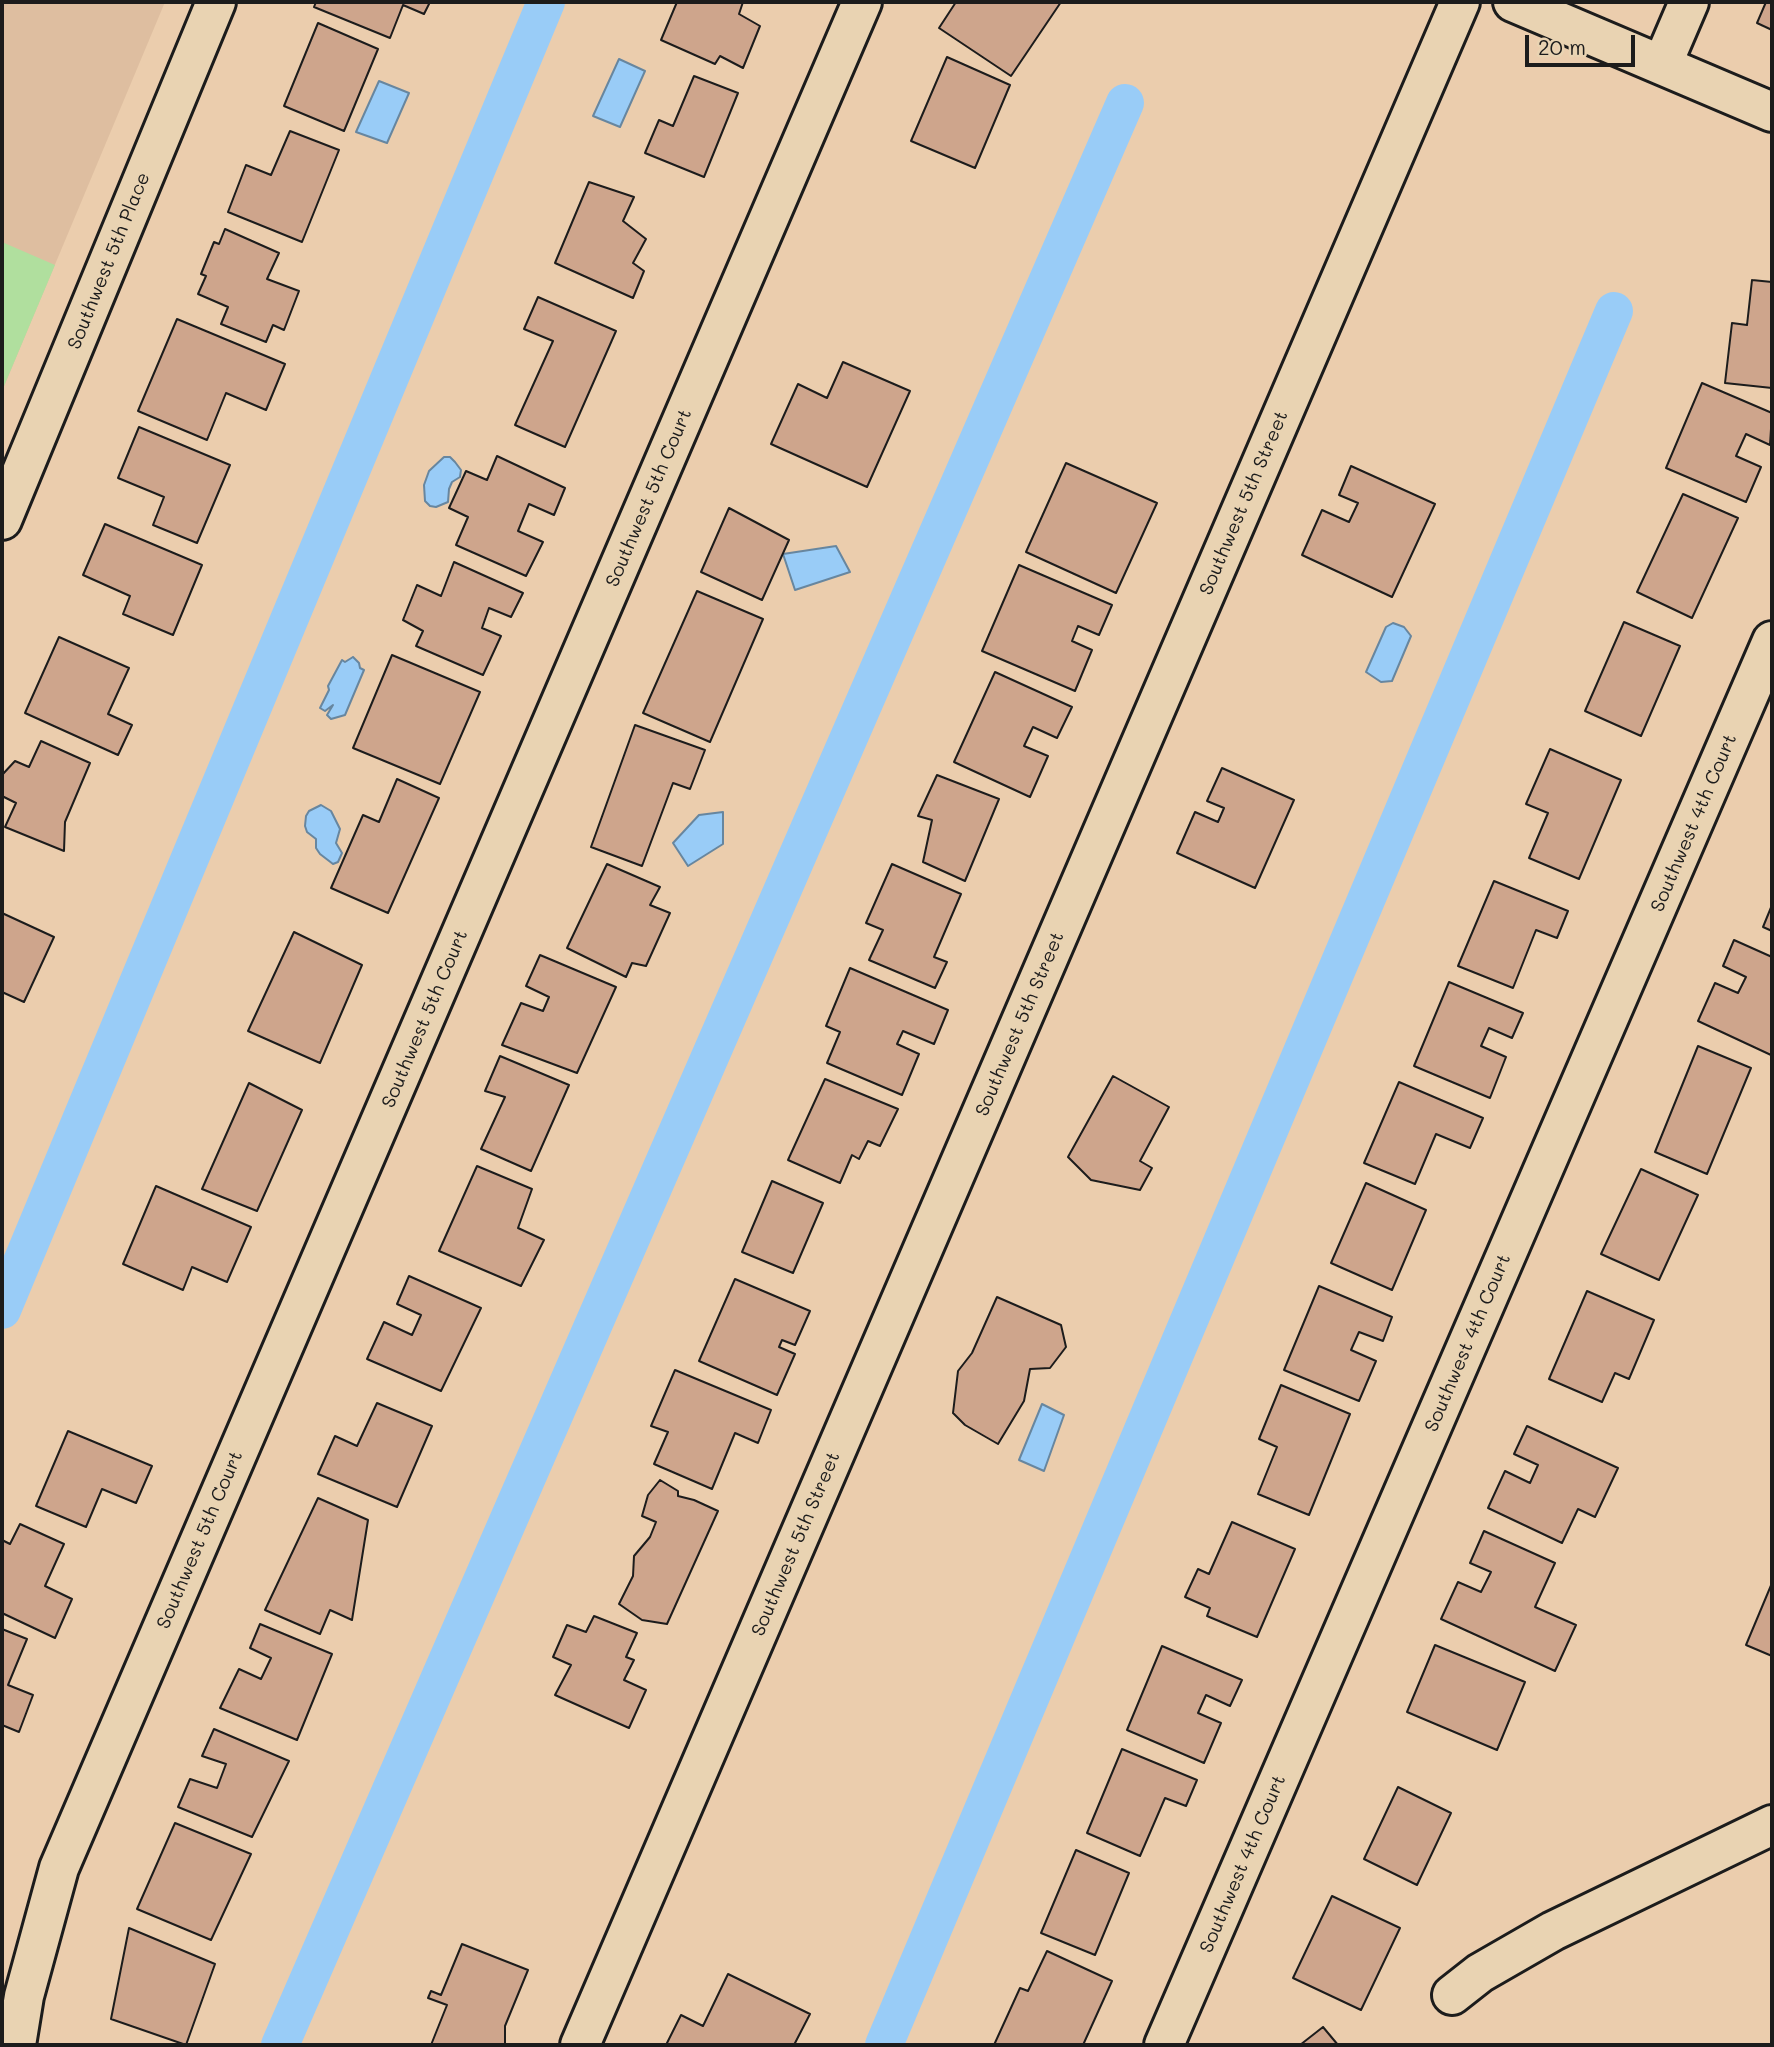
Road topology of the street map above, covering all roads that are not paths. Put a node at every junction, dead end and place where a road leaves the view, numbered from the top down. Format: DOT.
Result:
graph roads {
  1 [pos="216,2"];
  2 [pos="862,2"];
  3 [pos="1460,2"];
  4 [pos="1513,2"];
  5 [pos="1689,2"];
  6 [pos="1662,65"];
  7 [pos="1772,112"];
  8 [pos="2,520"];
  9 [pos="1772,641"];
  10 [pos="1772,1825"];
  11 [pos="1452,1994"];
  12 [pos="16,2045"];
  13 [pos="580,2045"];
  14 [pos="1164,2045"];
  1 -- 8 [label="street, Southwest 5th Place"];
  2 -- 12 [label="street, Southwest 5th Court"];
  3 -- 13 [label="street, Southwest 5th Street"];
  4 -- 6 [label="street"];
  5 -- 6 [label="street"];
  6 -- 7 [label="street"];
  9 -- 14 [label="street, Southwest 4th Court"];
  10 -- 11 [label="street"];
}
